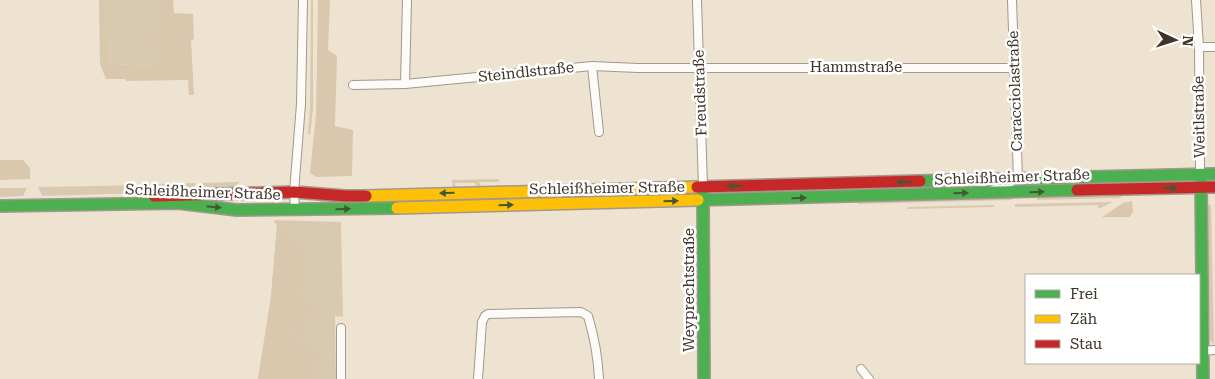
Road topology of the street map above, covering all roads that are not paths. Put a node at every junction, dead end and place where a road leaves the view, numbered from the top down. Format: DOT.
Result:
graph roads {
  1 [pos="303,0"];
  2 [pos="407,0"];
  3 [pos="697,0"];
  4 [pos="1012,0"];
  5 [pos="1196,0"];
  6 [pos="1199,47"];
  7 [pos="1215,47"];
  8 [pos="592,66"];
  9 [pos="699,67"];
  10 [pos="1013,68"];
  11 [pos="405,84"];
  12 [pos="353,85"];
  13 [pos="599,132"];
  14 [pos="1200,174"];
  15 [pos="1215,174"];
  16 [pos="1138,176"];
  17 [pos="1018,179"];
  18 [pos="703,187"];
  19 [pos="1215,187"];
  20 [pos="1139,188"];
  21 [pos="1201,188"];
  22 [pos="294,192"];
  23 [pos="988,192"];
  24 [pos="0,200"];
  25 [pos="704,201"];
  26 [pos="0,206"];
  27 [pos="295,209"];
  28 [pos="341,328"];
  29 [pos="1215,350"];
  30 [pos="1200,351"];
  31 [pos="861,369"];
  32 [pos="341,379"];
  33 [pos="478,379"];
  34 [pos="599,379"];
  35 [pos="704,379"];
  36 [pos="869,379"];
  37 [pos="1203,379"];
  1 -- 22 [label="street"];
  2 -- 11 [label="street"];
  3 -- 9 [label="street, Freudstraße"];
  4 -- 10 [label="street, Caracciolastraße"];
  5 -- 6 [label="street, Weitlstraße"];
  6 -- 7 [label="street"];
  6 -- 14 [label="street, Weitlstraße"];
  8 -- 9 [label="street, Steindlstraße"];
  8 -- 11 [label="street, Steindlstraße"];
  8 -- 13 [label="street"];
  9 -- 10 [label="street, Hammstraße"];
  9 -- 18 [label="street, Freudstraße"];
  10 -- 17 [label="street, Caracciolastraße"];
  11 -- 12 [label="street, Steindlstraße"];
  14 -- 15 [label="main road, Schleißheimer Straße"];
  14 -- 16 [label="main road, Schleißheimer Straße"];
  14 -- 21 [label="main road"];
  16 -- 17 [label="main road, Schleißheimer Straße"];
  16 -- 20 [label="main road"];
  17 -- 18 [label="main road, Schleißheimer Straße, one-way"];
  17 -- 23 [label="street"];
  18 -- 22 [label="main road, Schleißheimer Straße, one-way"];
  18 -- 25 [label="main road, Weyprechtstraße"];
  19 -- 21 [label="main road, Schleißheimer Straße"];
  20 -- 21 [label="main road, Schleißheimer Straße, one-way"];
  23 -- 20 [label="main road, Schleißheimer Straße, one-way"];
  21 -- 30 [label="main road"];
  22 -- 24 [label="main road, Schleißheimer Straße"];
  22 -- 27 [label="street"];
  25 -- 23 [label="main road, Schleißheimer Straße, one-way"];
  27 -- 25 [label="main road, Schleißheimer Straße, one-way"];
  25 -- 35 [label="main road, Weyprechtstraße"];
  26 -- 27 [label="main road, Schleißheimer Straße, one-way"];
  28 -- 32 [label="street"];
  29 -- 30 [label="street"];
  30 -- 37 [label="main road"];
  31 -- 36 [label="street"];
  33 -- 34 [label="street"];
}
